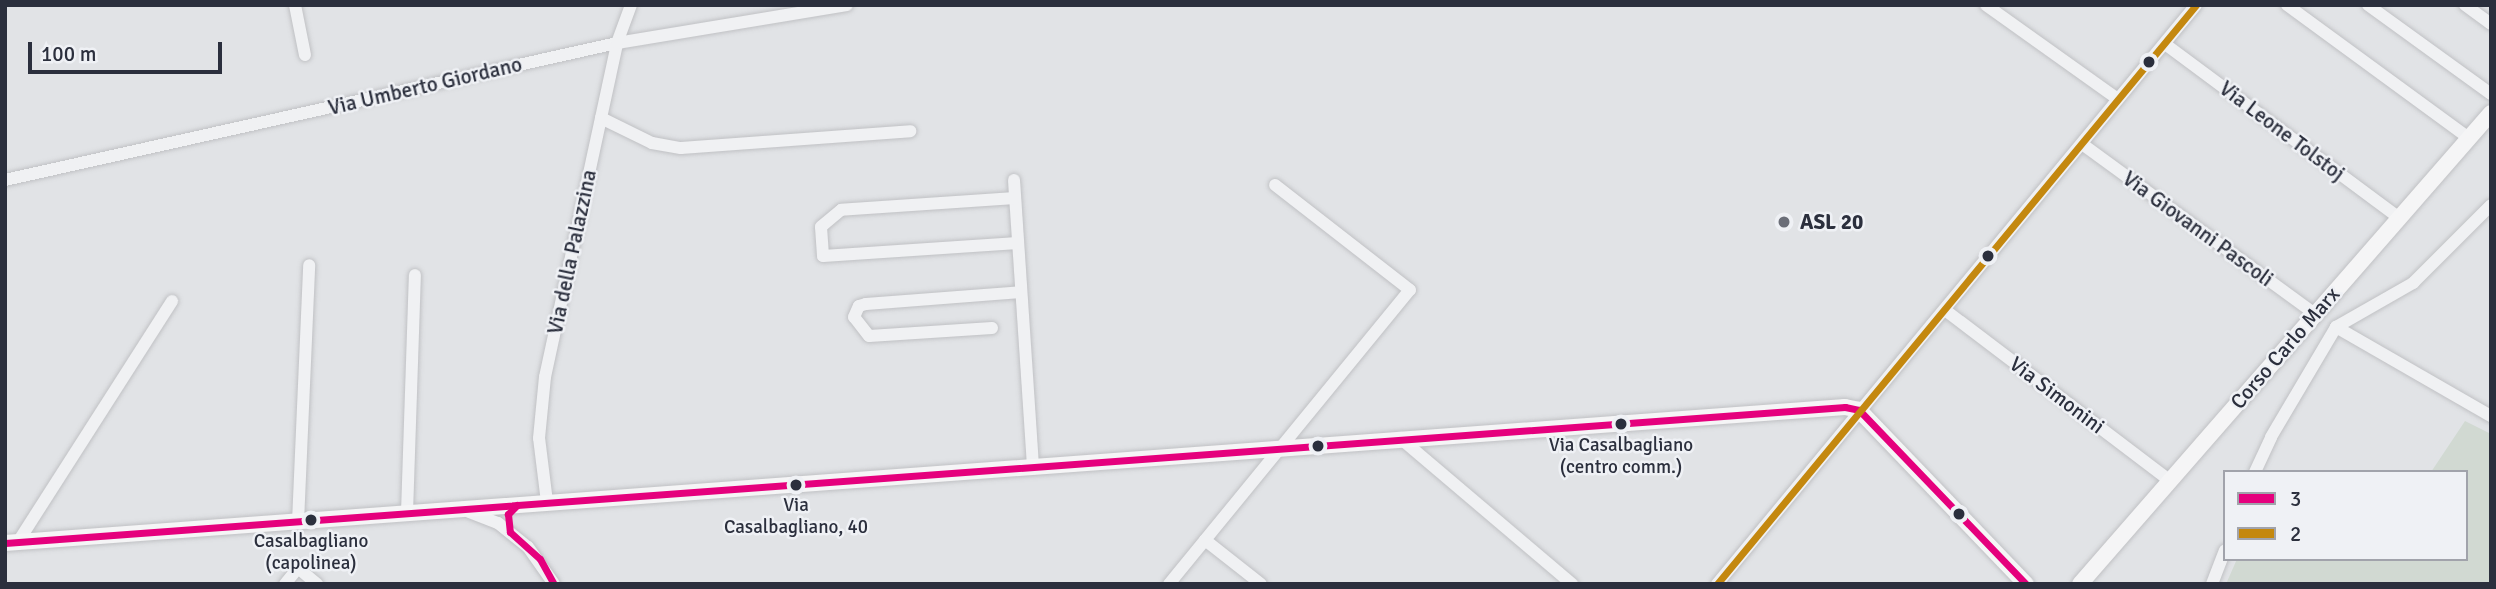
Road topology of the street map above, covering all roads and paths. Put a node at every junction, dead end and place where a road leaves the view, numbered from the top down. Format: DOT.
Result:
graph roads {
  1 [pos="295,5"];
  2 [pos="631,5"];
  3 [pos="847,5"];
  4 [pos="1986,5"];
  5 [pos="2196,5"];
  6 [pos="2287,5"];
  7 [pos="2368,5"];
  8 [pos="2465,5"];
  9 [pos="2491,24"];
  10 [pos="617,43"];
  11 [pos="2165,44"];
  12 [pos="305,55"];
  13 [pos="2491,94"];
  14 [pos="2118,99"];
  15 [pos="2491,113"];
  16 [pos="601,118"];
  17 [pos="910,131"];
  18 [pos="2469,138"];
  19 [pos="2082,144"];
  20 [pos="5,180"];
  21 [pos="1014,180"];
  22 [pos="1275,185"];
  23 [pos="1015,198"];
  24 [pos="2491,205"];
  25 [pos="2399,218"];
  26 [pos="1018,243"];
  27 [pos="309,265"];
  28 [pos="415,275"];
  29 [pos="1021,292"];
  30 [pos="172,301"];
  31 [pos="1945,310"];
  32 [pos="2315,314"];
  33 [pos="2336,327"];
  34 [pos="992,328"];
  35 [pos="1859,410"];
  36 [pos="2491,416"];
  37 [pos="1399,439"];
  38 [pos="1280,446"];
  39 [pos="1033,466"];
  40 [pos="2256,470"];
  41 [pos="2169,480"];
  42 [pos="547,502"];
  43 [pos="517,505"];
  44 [pos="451,510"];
  45 [pos="407,513"];
  46 [pos="298,522"];
  47 [pos="510,532"];
  48 [pos="1205,540"];
  49 [pos="12,543"];
  50 [pos="2223,555"];
  51 [pos="285,584"];
  52 [pos="317,584"];
  53 [pos="554,584"];
  54 [pos="1169,584"];
  55 [pos="1261,584"];
  56 [pos="1572,584"];
  57 [pos="1717,584"];
  58 [pos="2026,584"];
  59 [pos="2080,584"];
  60 [pos="2212,584"];
  1 -- 12 [label="street"];
  2 -- 10 [label="street, Via della Palazzina"];
  3 -- 10 [label="street, Via Umberto Giordano"];
  4 -- 14 [label="street"];
  5 -- 11 [label="street"];
  6 -- 18 [label="street"];
  7 -- 13 [label="street"];
  8 -- 9 [label="street"];
  10 -- 16 [label="street, Via della Palazzina"];
  10 -- 20 [label="street, Via Umberto Giordano"];
  11 -- 14 [label="street"];
  11 -- 25 [label="street, Via Leone Tolstoj"];
  14 -- 19 [label="street"];
  15 -- 18 [label="main road, Corso Carlo Marx"];
  16 -- 17 [label="street"];
  16 -- 42 [label="street, Via della Palazzina"];
  18 -- 25 [label="main road, Corso Carlo Marx"];
  19 -- 31 [label="street"];
  19 -- 32 [label="street, Via Giovanni Pascoli"];
  21 -- 23 [label="street"];
  22 -- 38 [label="street"];
  23 -- 26 [label="street"];
  23 -- 26 [label="street"];
  24 -- 33 [label="street"];
  25 -- 32 [label="main road, Corso Carlo Marx"];
  26 -- 29 [label="street"];
  27 -- 46 [label="street"];
  28 -- 45 [label="street"];
  29 -- 34 [label="street"];
  29 -- 39 [label="street"];
  30 -- 49 [label="street"];
  31 -- 35 [label="street"];
  31 -- 41 [label="street, Via Simonini"];
  32 -- 41 [label="main road, Corso Carlo Marx"];
  33 -- 36 [label="street"];
  33 -- 40 [label="street"];
  35 -- 37 [label="main road"];
  35 -- 57 [label="street"];
  35 -- 58 [label="main road"];
  37 -- 38 [label="main road"];
  37 -- 56 [label="street"];
  38 -- 39 [label="main road"];
  38 -- 48 [label="street"];
  39 -- 42 [label="main road"];
  41 -- 59 [label="main road, Corso Carlo Marx"];
  42 -- 43 [label="main road"];
  43 -- 44 [label="main road"];
  43 -- 47 [label="street"];
  44 -- 45 [label="main road"];
  44 -- 47 [label="street"];
  45 -- 46 [label="main road"];
  46 -- 49 [label="main road"];
  47 -- 53 [label="street"];
  48 -- 54 [label="street"];
  48 -- 55 [label="street"];
  50 -- 60 [label="street"];
  51 -- 52 [label="street"];
}
